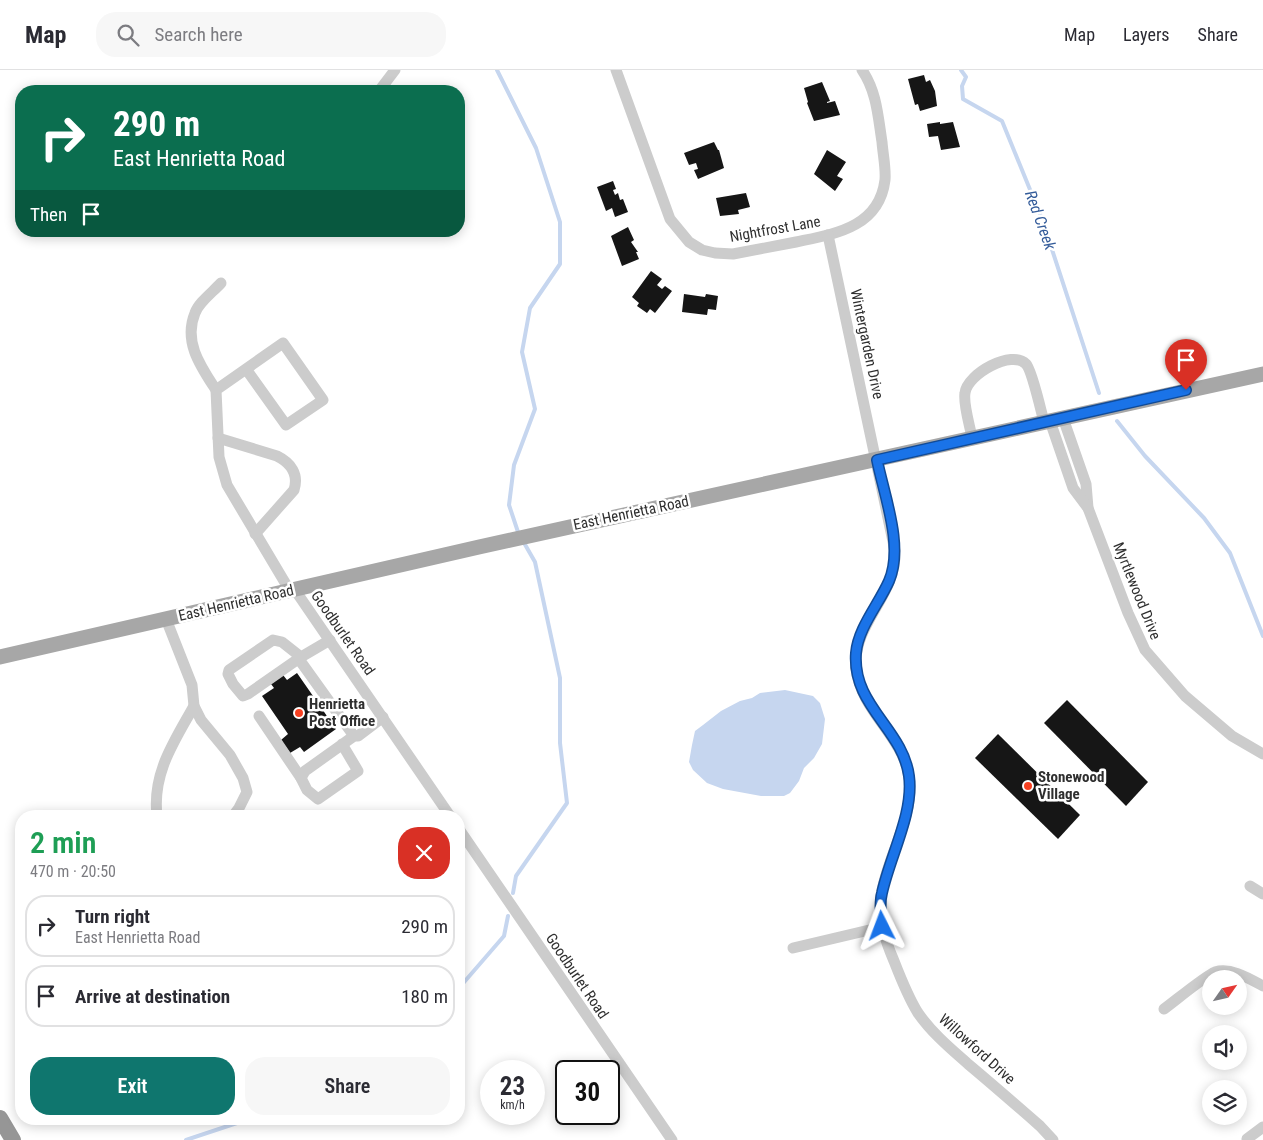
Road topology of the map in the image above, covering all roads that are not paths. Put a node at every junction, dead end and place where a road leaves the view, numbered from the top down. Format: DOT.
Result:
graph roads {
  1 [pos="395,70"];
  2 [pos="616,70"];
  3 [pos="862,70"];
  4 [pos="384,85"];
  5 [pos="828,236"];
  6 [pos="221,283"];
  7 [pos="246,369"];
  8 [pos="1263,374"];
  9 [pos="216,390"];
  10 [pos="1052,420"];
  11 [pos="218,438"];
  12 [pos="972,438"];
  13 [pos="877,460"];
  14 [pos="255,534"];
  15 [pos="293,591"];
  16 [pos="166,619"];
  17 [pos="330,640"];
  18 [pos="0,657"];
  19 [pos="301,657"];
  20 [pos="194,706"];
  21 [pos="259,716"];
  22 [pos="382,717"];
  23 [pos="354,736"];
  24 [pos="342,744"];
  25 [pos="1263,754"];
  26 [pos="301,778"];
  27 [pos="157,810"];
  28 [pos="238,810"];
  29 [pos="446,810"];
  30 [pos="465,838"];
  31 [pos="1250,886"];
  32 [pos="1263,894"];
  33 [pos="882,926"];
  34 [pos="793,948"];
  35 [pos="1263,986"];
  36 [pos="1164,1009"];
  37 [pos="0,1118"];
  38 [pos="1263,1127"];
  39 [pos="1247,1139"];
  40 [pos="13,1140"];
  41 [pos="672,1140"];
  42 [pos="1053,1140"];
  1 -- 4 [label="street"];
  2 -- 5 [label="street, Nightfrost Lane"];
  3 -- 5 [label="street, Nightfrost Lane"];
  5 -- 13 [label="street, Wintergarden Drive"];
  6 -- 9 [label="street"];
  7 -- 7 [label="street"];
  7 -- 9 [label="street"];
  8 -- 10 [label="main road, East Henrietta Road"];
  9 -- 11 [label="street, Goodburlet Road"];
  10 -- 12 [label="main road, East Henrietta Road"];
  10 -- 12 [label="street, Myrtlewood Drive"];
  10 -- 25 [label="street, Myrtlewood Drive"];
  11 -- 14 [label="street, Goodburlet Road"];
  11 -- 14 [label="street"];
  12 -- 13 [label="main road, East Henrietta Road"];
  13 -- 15 [label="main road, East Henrietta Road"];
  13 -- 33 [label="street, Willowford Drive"];
  14 -- 15 [label="street, Goodburlet Road"];
  15 -- 16 [label="main road, East Henrietta Road"];
  15 -- 17 [label="street, Goodburlet Road"];
  16 -- 18 [label="main road, East Henrietta Road"];
  16 -- 20 [label="street"];
  17 -- 19 [label="street"];
  17 -- 22 [label="street, Goodburlet Road"];
  19 -- 19 [label="street"];
  19 -- 23 [label="street"];
  20 -- 27 [label="street"];
  20 -- 28 [label="street"];
  21 -- 26 [label="street"];
  22 -- 23 [label="street"];
  22 -- 29 [label="street, Goodburlet Road"];
  23 -- 24 [label="street"];
  24 -- 26 [label="street"];
  24 -- 26 [label="street"];
  30 -- 41 [label="street, Goodburlet Road"];
  31 -- 32 [label="street"];
  33 -- 34 [label="street"];
  33 -- 42 [label="street, Willowford Drive"];
  35 -- 36 [label="street"];
  37 -- 40 [label="highway"];
  38 -- 39 [label="street"];
}
